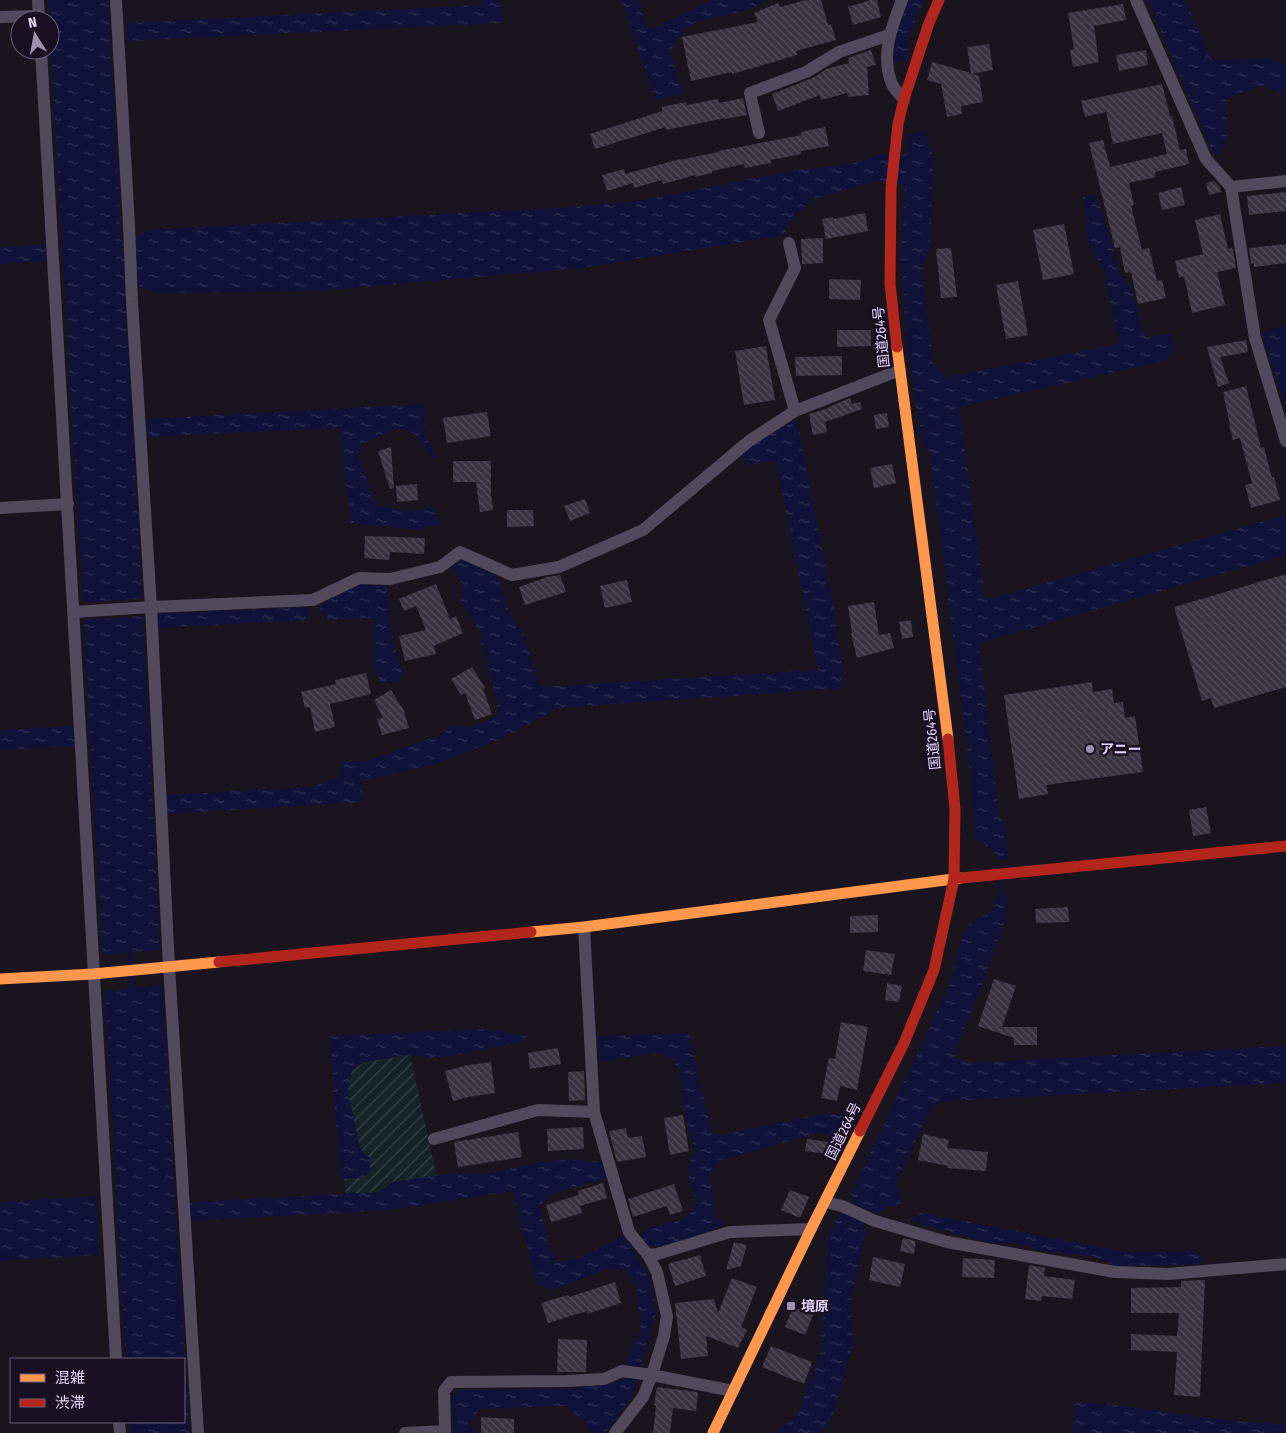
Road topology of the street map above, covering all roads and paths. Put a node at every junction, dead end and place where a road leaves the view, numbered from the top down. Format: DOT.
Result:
graph roads {
  1 [pos="116,0"];
  2 [pos="902,0"];
  3 [pos="939,0"];
  4 [pos="1136,0"];
  5 [pos="889,35"];
  6 [pos="42,60"];
  7 [pos="904,99"];
  8 [pos="759,133"];
  9 [pos="1286,181"];
  10 [pos="1231,187"];
  11 [pos="790,243"];
  12 [pos="900,370"];
  13 [pos="795,411"];
  14 [pos="1286,441"];
  15 [pos="68,504"];
  16 [pos="0,508"];
  17 [pos="151,607"];
  18 [pos="74,612"];
  19 [pos="1286,846"];
  20 [pos="954,879"];
  21 [pos="584,927"];
  22 [pos="169,966"];
  23 [pos="93,974"];
  24 [pos="0,979"];
  25 [pos="594,1112"];
  26 [pos="434,1139"];
  27 [pos="825,1202"];
  28 [pos="811,1229"];
  29 [pos="648,1255"];
  30 [pos="1286,1264"];
  31 [pos="116,1358"];
  32 [pos="646,1375"];
  33 [pos="733,1391"];
  34 [pos="198,1433"];
  35 [pos="405,1433"];
  36 [pos="615,1433"];
  37 [pos="713,1433"];
  1 -- 17 [label="street"];
  2 -- 5 [label="street"];
  3 -- 7 [label="main road, 国道264号"];
  4 -- 10 [label="street"];
  5 -- 7 [label="street"];
  5 -- 8 [label="street"];
  6 -- 15 [label="street"];
  7 -- 12 [label="main road, 国道264号"];
  9 -- 10 [label="street"];
  10 -- 14 [label="street"];
  11 -- 13 [label="street"];
  12 -- 13 [label="street"];
  12 -- 20 [label="main road, 国道264号"];
  13 -- 17 [label="street"];
  15 -- 16 [label="street"];
  15 -- 18 [label="street"];
  17 -- 18 [label="street"];
  17 -- 22 [label="street"];
  18 -- 23 [label="street"];
  19 -- 20 [label="main road"];
  20 -- 21 [label="main road"];
  20 -- 27 [label="main road, 国道264号"];
  21 -- 22 [label="main road"];
  21 -- 25 [label="street"];
  22 -- 23 [label="main road"];
  22 -- 34 [label="street"];
  23 -- 24 [label="main road"];
  23 -- 31 [label="street"];
  25 -- 26 [label="street"];
  25 -- 29 [label="street"];
  27 -- 28 [label="main road, 国道264号"];
  27 -- 30 [label="street"];
  28 -- 29 [label="street"];
  28 -- 33 [label="main road, 国道264号"];
  29 -- 32 [label="street"];
  32 -- 33 [label="street"];
  32 -- 35 [label="street"];
  32 -- 36 [label="street"];
  33 -- 37 [label="main road, 国道264号"];
}
